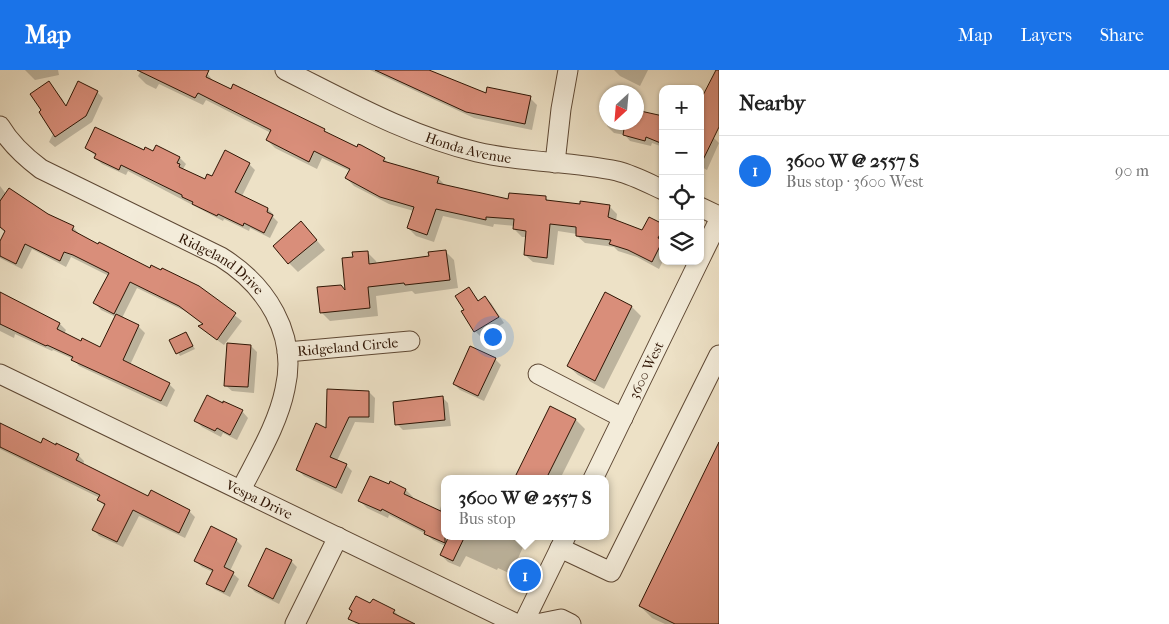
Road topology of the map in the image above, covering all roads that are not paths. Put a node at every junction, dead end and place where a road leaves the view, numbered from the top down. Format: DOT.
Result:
graph roads {
  1 [pos="285,70"];
  2 [pos="568,70"];
  3 [pos="0,126"];
  4 [pos="555,163"];
  5 [pos="659,188"];
  6 [pos="704,209"];
  7 [pos="719,216"];
  8 [pos="719,220"];
  9 [pos="704,252"];
  10 [pos="698,265"];
  11 [pos="410,341"];
  12 [pos="288,352"];
  13 [pos="719,355"];
  14 [pos="0,374"];
  15 [pos="538,374"];
  16 [pos="623,418"];
  17 [pos="596,475"];
  18 [pos="241,490"];
  19 [pos="338,537"];
  20 [pos="563,542"];
  21 [pos="295,624"];
  22 [pos="517,624"];
  23 [pos="523,624"];
  24 [pos="536,624"];
  25 [pos="571,624"];
  1 -- 4 [label="street, Honda Avenue"];
  2 -- 4 [label="street"];
  3 -- 12 [label="street, Ridgeland Drive"];
  4 -- 5 [label="street, Honda Avenue"];
  6 -- 7 [label="street"];
  8 -- 9 [label="street, 3600 West"];
  10 -- 16 [label="street, 3600 West"];
  11 -- 12 [label="street, Ridgeland Circle"];
  12 -- 18 [label="street, Ridgeland Drive"];
  13 -- 20 [label="street"];
  14 -- 18 [label="street, Vespa Drive"];
  15 -- 16 [label="street"];
  16 -- 17 [label="street, 3600 West"];
  18 -- 19 [label="street, Vespa Drive"];
  19 -- 21 [label="street"];
  19 -- 22 [label="street, Vespa Drive"];
  20 -- 23 [label="street"];
  24 -- 25 [label="street"];
}
